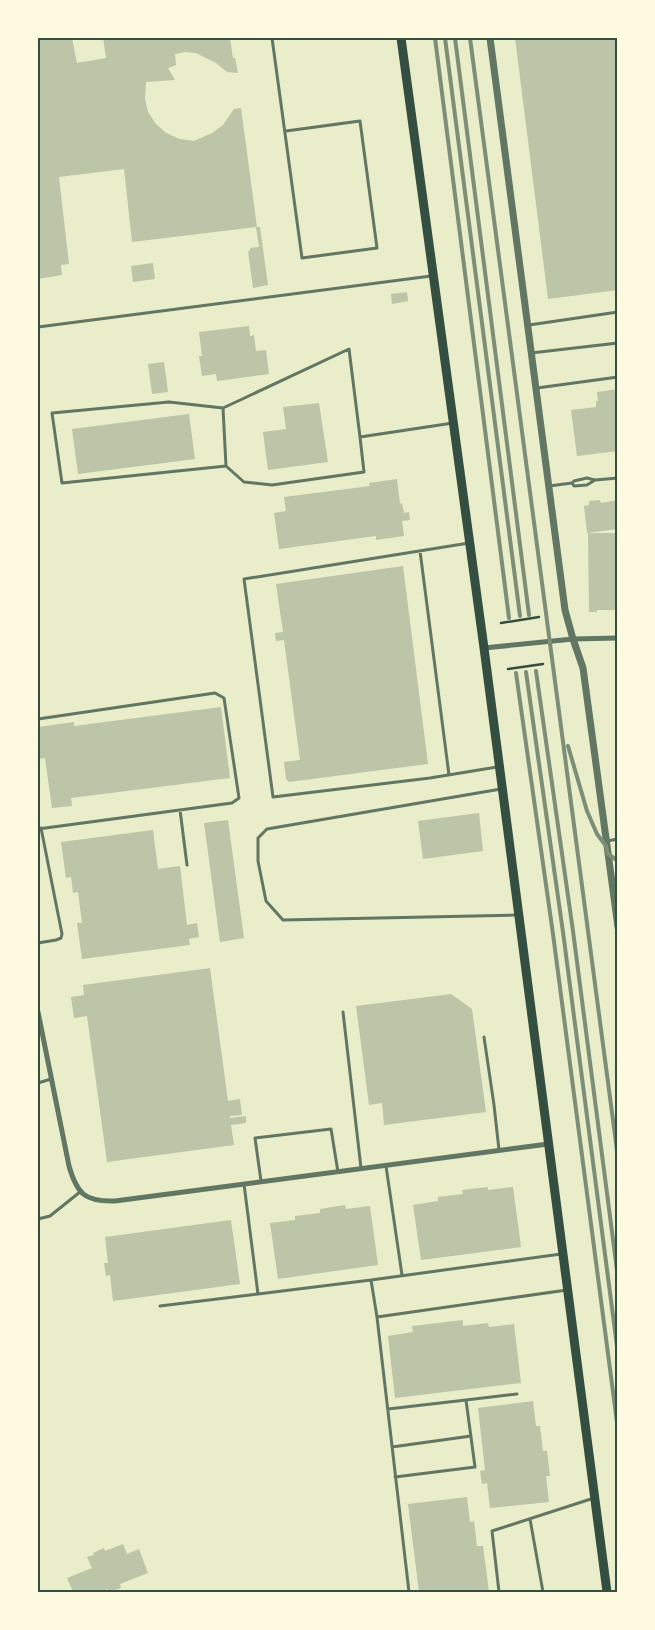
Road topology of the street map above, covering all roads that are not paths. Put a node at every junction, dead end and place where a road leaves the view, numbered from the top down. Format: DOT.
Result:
graph roads {
  1 [pos="272,38"];
  2 [pos="401,38"];
  3 [pos="490,38"];
  4 [pos="286,131"];
  5 [pos="433,276"];
  6 [pos="618,312"];
  7 [pos="528,326"];
  8 [pos="38,327"];
  9 [pos="618,343"];
  10 [pos="531,353"];
  11 [pos="618,377"];
  12 [pos="536,388"];
  13 [pos="223,408"];
  14 [pos="453,423"];
  15 [pos="360,437"];
  16 [pos="226,466"];
  17 [pos="618,478"];
  18 [pos="595,480"];
  19 [pos="572,483"];
  20 [pos="549,486"];
  21 [pos="470,543"];
  22 [pos="420,551"];
  23 [pos="618,638"];
  24 [pos="573,639"];
  25 [pos="484,648"];
  26 [pos="38,719"];
  27 [pos="499,766"];
  28 [pos="449,774"];
  29 [pos="502,789"];
  30 [pos="180,810"];
  31 [pos="39,828"];
  32 [pos="618,840"];
  33 [pos="606,841"];
  34 [pos="188,865"];
  35 [pos="518,915"];
  36 [pos="618,926"];
  37 [pos="38,943"];
  38 [pos="38,1012"];
  39 [pos="343,1012"];
  40 [pos="484,1037"];
  41 [pos="52,1079"];
  42 [pos="38,1083"];
  43 [pos="548,1144"];
  44 [pos="499,1150"];
  45 [pos="386,1165"];
  46 [pos="361,1168"];
  47 [pos="338,1172"];
  48 [pos="261,1182"];
  49 [pos="244,1184"];
  50 [pos="80,1192"];
  51 [pos="38,1219"];
  52 [pos="562,1254"];
  53 [pos="402,1275"];
  54 [pos="370,1280"];
  55 [pos="567,1290"];
  56 [pos="258,1294"];
  57 [pos="160,1306"];
  58 [pos="377,1317"];
  59 [pos="517,1394"];
  60 [pos="466,1400"];
  61 [pos="388,1409"];
  62 [pos="471,1436"];
  63 [pos="392,1447"];
  64 [pos="395,1477"];
  65 [pos="594,1498"];
  66 [pos="530,1519"];
  67 [pos="408,1592"];
  68 [pos="499,1592"];
  69 [pos="543,1592"];
  70 [pos="607,1592"];
  1 -- 4 [label="lane"];
  2 -- 5 [label="main road"];
  3 -- 7 [label="street"];
  4 -- 4 [label="lane"];
  5 -- 8 [label="lane"];
  5 -- 14 [label="main road"];
  6 -- 7 [label="lane"];
  7 -- 10 [label="street"];
  9 -- 10 [label="lane"];
  10 -- 12 [label="street"];
  11 -- 12 [label="lane"];
  12 -- 20 [label="street"];
  13 -- 15 [label="lane"];
  13 -- 16 [label="lane"];
  13 -- 16 [label="lane"];
  14 -- 15 [label="lane"];
  14 -- 21 [label="main road"];
  15 -- 16 [label="lane"];
  17 -- 18 [label="lane"];
  18 -- 19 [label="lane"];
  18 -- 19 [label="lane"];
  19 -- 20 [label="lane"];
  20 -- 24 [label="street"];
  21 -- 22 [label="lane"];
  21 -- 25 [label="main road"];
  22 -- 28 [label="lane"];
  22 -- 28 [label="lane"];
  23 -- 24 [label="street"];
  24 -- 25 [label="street"];
  24 -- 33 [label="street"];
  25 -- 27 [label="main road"];
  26 -- 30 [label="lane"];
  27 -- 28 [label="lane"];
  27 -- 29 [label="main road"];
  29 -- 35 [label="main road"];
  29 -- 35 [label="lane"];
  30 -- 31 [label="lane"];
  30 -- 34 [label="lane"];
  31 -- 37 [label="lane"];
  32 -- 33 [label="lane"];
  33 -- 36 [label="street"];
  35 -- 43 [label="main road"];
  38 -- 41 [label="street"];
  39 -- 46 [label="lane"];
  40 -- 44 [label="lane"];
  41 -- 42 [label="lane"];
  41 -- 50 [label="street"];
  43 -- 44 [label="street"];
  43 -- 52 [label="main road"];
  44 -- 45 [label="street"];
  45 -- 46 [label="street"];
  45 -- 53 [label="lane"];
  46 -- 47 [label="street"];
  47 -- 48 [label="street"];
  47 -- 48 [label="lane"];
  48 -- 49 [label="street"];
  49 -- 50 [label="street"];
  49 -- 56 [label="lane"];
  50 -- 51 [label="lane"];
  52 -- 53 [label="lane"];
  52 -- 55 [label="main road"];
  53 -- 54 [label="lane"];
  54 -- 56 [label="lane"];
  54 -- 58 [label="lane"];
  55 -- 58 [label="lane"];
  55 -- 65 [label="main road"];
  56 -- 57 [label="lane"];
  58 -- 61 [label="lane"];
  59 -- 60 [label="lane"];
  60 -- 61 [label="lane"];
  60 -- 62 [label="lane"];
  61 -- 63 [label="lane"];
  62 -- 63 [label="lane"];
  62 -- 64 [label="lane"];
  63 -- 64 [label="lane"];
  64 -- 67 [label="lane"];
  65 -- 66 [label="lane"];
  65 -- 70 [label="main road"];
  66 -- 68 [label="lane"];
  66 -- 69 [label="lane"];
}
